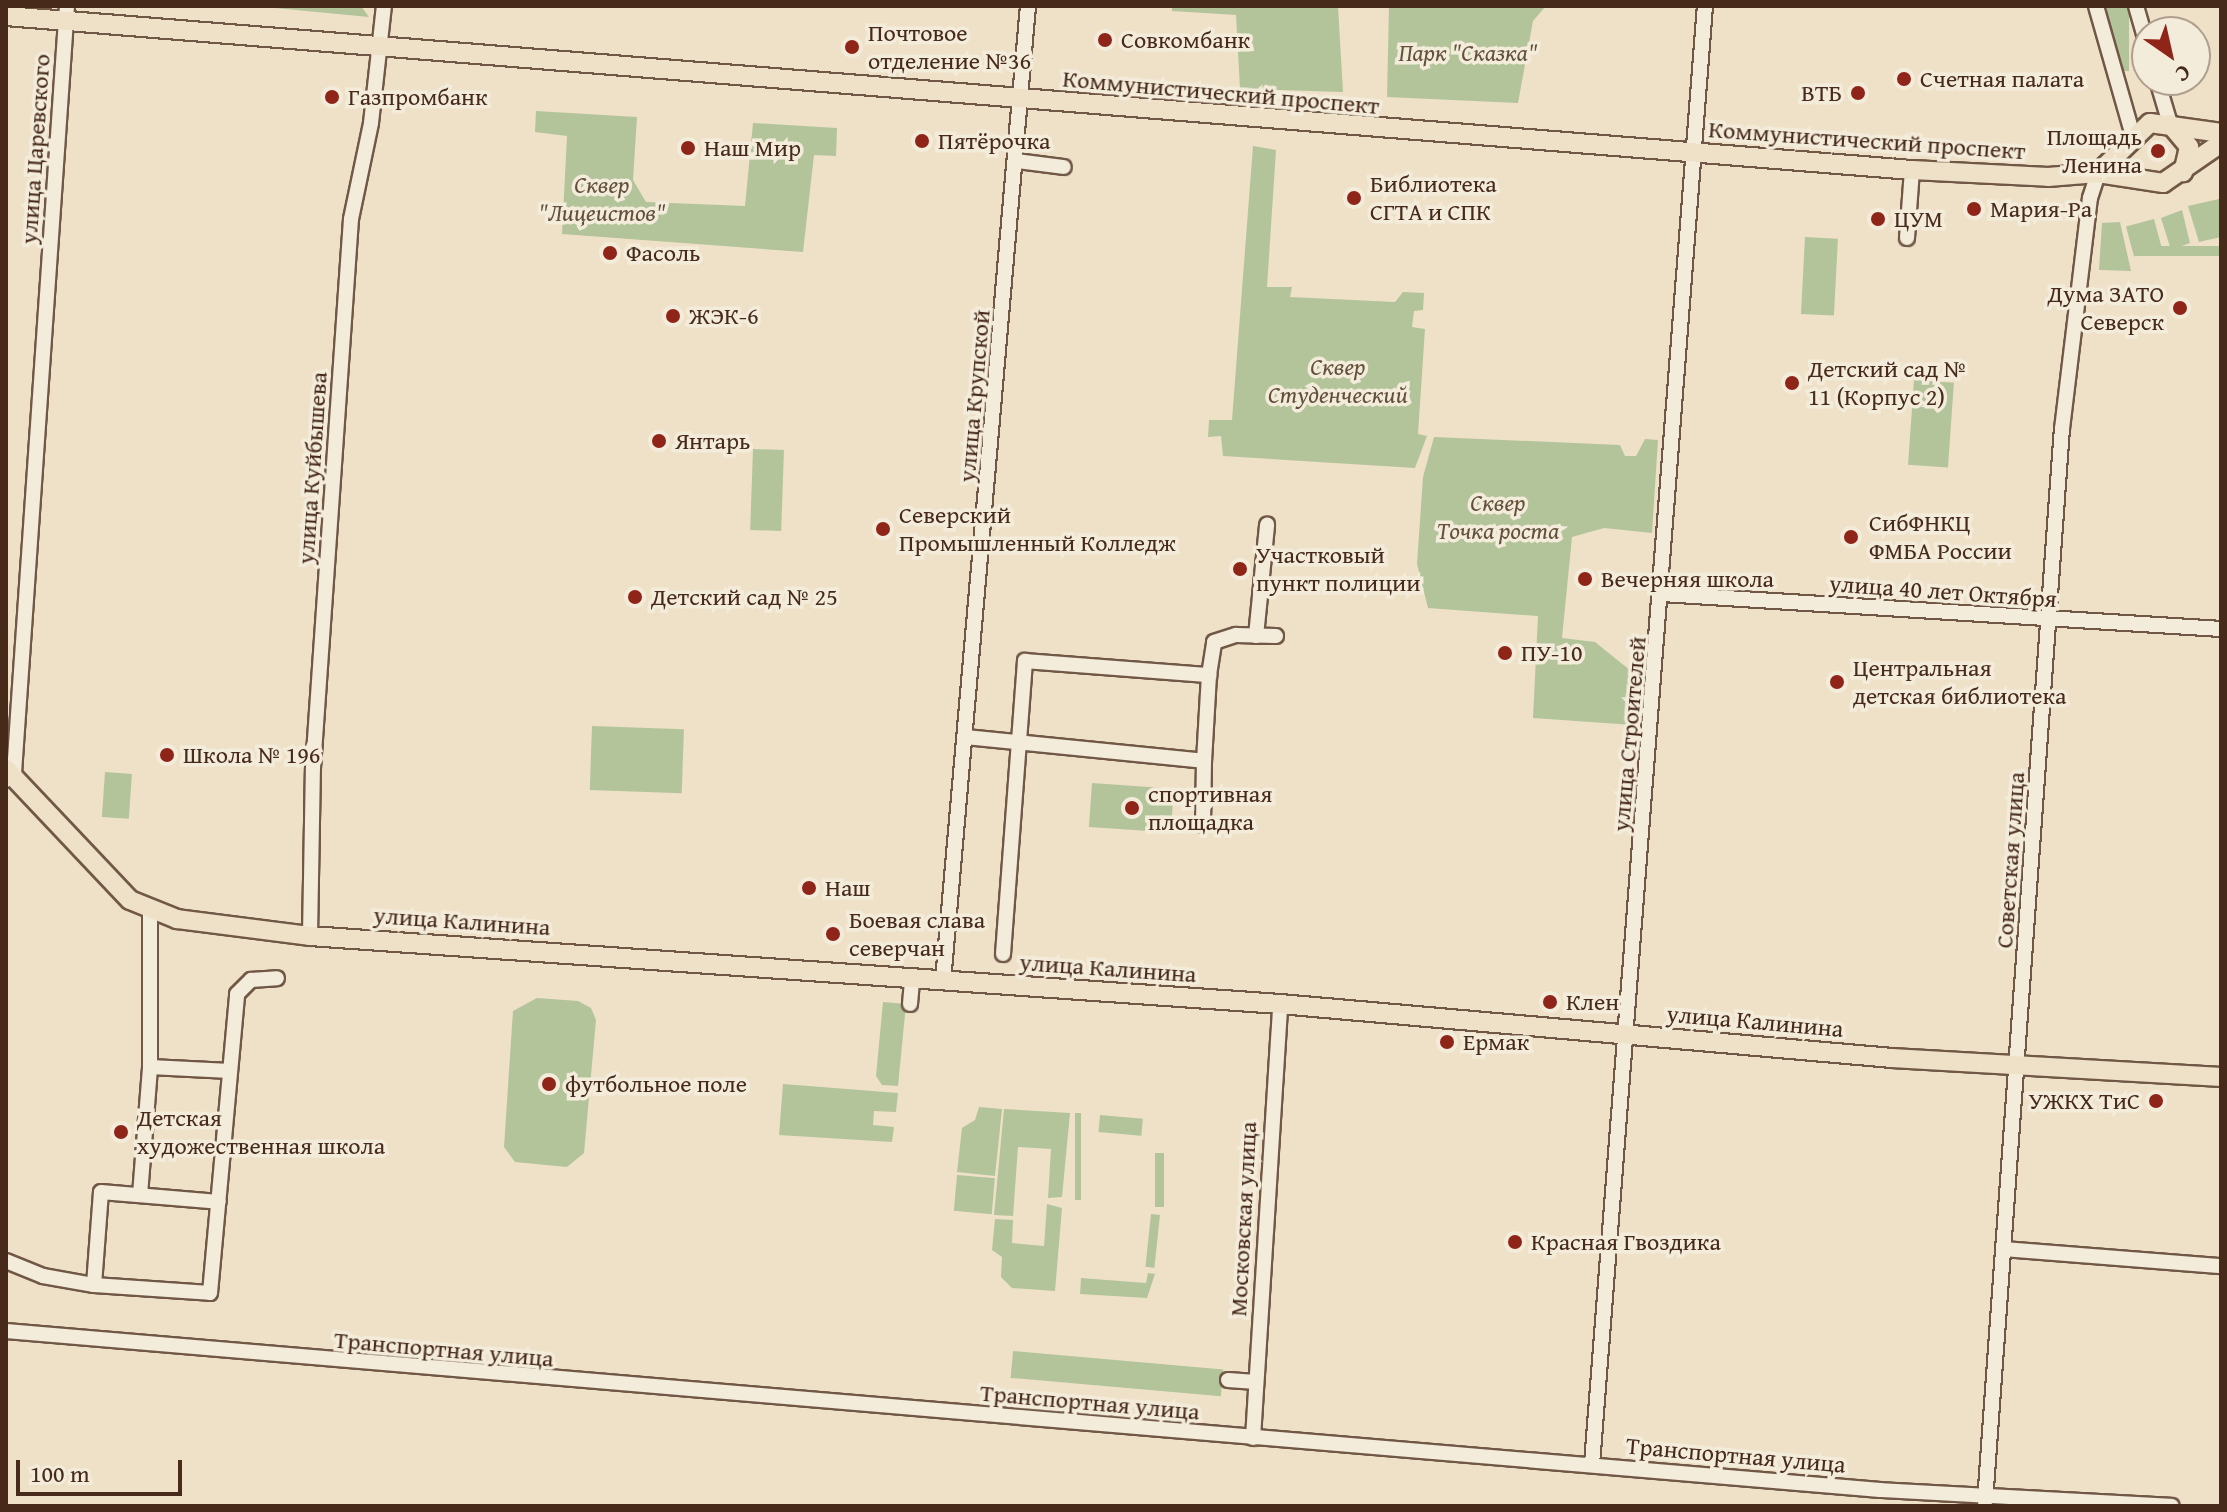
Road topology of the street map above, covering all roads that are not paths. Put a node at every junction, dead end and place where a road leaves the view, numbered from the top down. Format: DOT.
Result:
graph roads {
  1 [pos="384,6"];
  2 [pos="1028,6"];
  3 [pos="1705,6"];
  4 [pos="2096,6"];
  5 [pos="67,13"];
  6 [pos="6,16"];
  7 [pos="381,45"];
  8 [pos="2162,96"];
  9 [pos="1021,98"];
  10 [pos="2170,124"];
  11 [pos="2221,133"];
  12 [pos="2133,136"];
  13 [pos="2221,143"];
  14 [pos="1697,152"];
  15 [pos="1017,161"];
  16 [pos="1064,167"];
  17 [pos="1912,170"];
  18 [pos="2183,172"];
  19 [pos="2098,173"];
  20 [pos="2146,180"];
  21 [pos="1907,238"];
  22 [pos="1267,525"];
  23 [pos="1662,594"];
  24 [pos="2048,620"];
  25 [pos="2221,629"];
  26 [pos="1256,636"];
  27 [pos="1276,636"];
  28 [pos="1209,675"];
  29 [pos="965,737"];
  30 [pos="1017,741"];
  31 [pos="1204,761"];
  32 [pos="9,774"];
  33 [pos="1203,825"];
  34 [pos="150,912"];
  35 [pos="310,936"];
  36 [pos="1003,954"];
  37 [pos="277,978"];
  38 [pos="912,979"];
  39 [pos="943,981"];
  40 [pos="910,1004"];
  41 [pos="1280,1004"];
  42 [pos="1627,1033"];
  43 [pos="150,1067"];
  44 [pos="2013,1067"];
  45 [pos="230,1071"];
  46 [pos="2221,1077"];
  47 [pos="140,1195"];
  48 [pos="219,1202"];
  49 [pos="2004,1249"];
  50 [pos="6,1261"];
  51 [pos="2221,1266"];
  52 [pos="94,1285"];
  53 [pos="6,1331"];
  54 [pos="1228,1380"];
  55 [pos="1256,1382"];
  56 [pos="1253,1438"];
  57 [pos="1592,1464"];
  58 [pos="1984,1501"];
  59 [pos="2172,1506"];
  1 -- 7 [label="street, улица Куйбышева"];
  2 -- 9 [label="street, улица Крупской"];
  3 -- 14 [label="street, улица Строителей"];
  4 -- 12 [label="street"];
  5 -- 6 [label="main road, Коммунистический проспект"];
  5 -- 7 [label="main road, Коммунистический проспект"];
  5 -- 32 [label="street, улица Царевского"];
  7 -- 9 [label="main road, Коммунистический проспект"];
  7 -- 35 [label="street, улица Куйбышева"];
  8 -- 10 [label="street"];
  9 -- 14 [label="main road, Коммунистический проспект"];
  9 -- 15 [label="street, улица Крупской"];
  10 -- 11 [label="main road"];
  10 -- 12 [label="main road"];
  10 -- 18 [label="main road"];
  12 -- 19 [label="main road"];
  12 -- 20 [label="main road"];
  13 -- 18 [label="main road"];
  14 -- 17 [label="main road, Коммунистический проспект"];
  14 -- 23 [label="street, улица Строителей"];
  15 -- 16 [label="street"];
  15 -- 29 [label="street, улица Крупской"];
  17 -- 19 [label="main road, Коммунистический проспект"];
  17 -- 21 [label="street"];
  18 -- 20 [label="main road"];
  19 -- 20 [label="main road"];
  19 -- 24 [label="street, Советская улица"];
  22 -- 26 [label="street"];
  23 -- 24 [label="street, улица 40 лет Октября"];
  23 -- 42 [label="street, улица Строителей"];
  24 -- 25 [label="street, улица 40 лет Октября"];
  24 -- 44 [label="street, Советская улица"];
  26 -- 27 [label="street"];
  26 -- 28 [label="street"];
  28 -- 30 [label="street"];
  28 -- 31 [label="street"];
  29 -- 30 [label="street"];
  29 -- 39 [label="street, улица Крупской"];
  30 -- 31 [label="street"];
  30 -- 36 [label="street"];
  31 -- 33 [label="street"];
  32 -- 34 [label="main road, улица Калинина"];
  34 -- 35 [label="main road, улица Калинина"];
  34 -- 43 [label="street"];
  35 -- 38 [label="main road, улица Калинина"];
  37 -- 45 [label="street"];
  38 -- 39 [label="main road, улица Калинина"];
  38 -- 40 [label="street"];
  39 -- 41 [label="main road, улица Калинина"];
  41 -- 42 [label="main road, улица Калинина"];
  41 -- 55 [label="street, Московская улица"];
  42 -- 44 [label="main road, улица Калинина"];
  42 -- 57 [label="street, улица Строителей"];
  43 -- 45 [label="street"];
  43 -- 47 [label="street"];
  44 -- 46 [label="main road, улица Калинина"];
  44 -- 49 [label="street, Советская улица"];
  45 -- 48 [label="street"];
  47 -- 48 [label="street"];
  47 -- 52 [label="street"];
  48 -- 52 [label="street"];
  49 -- 51 [label="street"];
  49 -- 58 [label="street, Советская улица"];
  50 -- 52 [label="street"];
  53 -- 56 [label="street, Транспортная улица"];
  54 -- 55 [label="street"];
  55 -- 56 [label="street, Московская улица"];
  56 -- 57 [label="street, Транспортная улица"];
  57 -- 58 [label="street, Транспортная улица"];
  58 -- 59 [label="street, Транспортная улица"];
}
